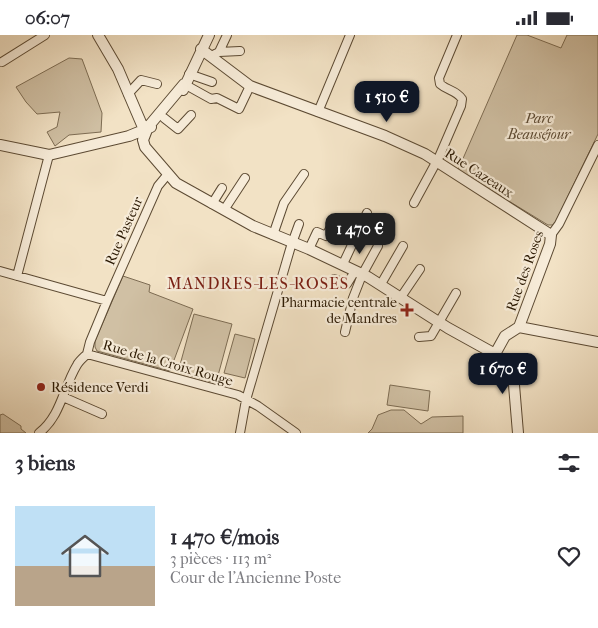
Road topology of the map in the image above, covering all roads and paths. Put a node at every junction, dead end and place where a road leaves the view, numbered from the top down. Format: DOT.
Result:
graph roads {
  1 [pos="45,35"];
  2 [pos="98,35"];
  3 [pos="208,35"];
  4 [pos="227,35"];
  5 [pos="350,35"];
  6 [pos="457,35"];
  7 [pos="201,49"];
  8 [pos="240,51"];
  9 [pos="215,54"];
  10 [pos="2,62"];
  11 [pos="189,75"];
  12 [pos="212,82"];
  13 [pos="157,85"];
  14 [pos="184,85"];
  15 [pos="250,86"];
  16 [pos="128,94"];
  17 [pos="318,112"];
  18 [pos="191,115"];
  19 [pos="164,118"];
  20 [pos="148,127"];
  21 [pos="0,145"];
  22 [pos="598,145"];
  23 [pos="49,155"];
  24 [pos="436,161"];
  25 [pos="304,173"];
  26 [pos="168,174"];
  27 [pos="245,178"];
  28 [pos="222,188"];
  29 [pos="212,203"];
  30 [pos="414,203"];
  31 [pos="224,210"];
  32 [pos="367,213"];
  33 [pos="299,223"];
  34 [pos="333,223"];
  35 [pos="273,235"];
  36 [pos="551,235"];
  37 [pos="292,242"];
  38 [pos="378,246"];
  39 [pos="402,246"];
  40 [pos="309,249"];
  41 [pos="342,265"];
  42 [pos="420,269"];
  43 [pos="0,271"];
  44 [pos="358,273"];
  45 [pos="17,276"];
  46 [pos="334,279"];
  47 [pos="381,284"];
  48 [pos="456,293"];
  49 [pos="401,297"];
  50 [pos="107,301"];
  51 [pos="439,322"];
  52 [pos="519,327"];
  53 [pos="345,332"];
  54 [pos="418,337"];
  55 [pos="598,342"];
  56 [pos="87,353"];
  57 [pos="495,354"];
  58 [pos="63,397"];
  59 [pos="246,400"];
  60 [pos="102,414"];
  61 [pos="49,424"];
  62 [pos="39,433"];
  63 [pos="52,433"];
  64 [pos="240,433"];
  65 [pos="296,433"];
  66 [pos="518,433"];
  1 -- 10 [label="street"];
  2 -- 16 [label="street"];
  3 -- 7 [label="street"];
  4 -- 9 [label="street"];
  5 -- 17 [label="street"];
  6 -- 24 [label="street"];
  7 -- 9 [label="street, Rue Cazeaux"];
  7 -- 11 [label="street"];
  8 -- 9 [label="street"];
  9 -- 15 [label="street, Rue Cazeaux"];
  11 -- 12 [label="street"];
  11 -- 14 [label="street"];
  13 -- 16 [label="street"];
  14 -- 15 [label="street"];
  14 -- 19 [label="street"];
  14 -- 20 [label="street"];
  15 -- 17 [label="street, Rue Cazeaux"];
  16 -- 20 [label="street"];
  17 -- 24 [label="street, Rue Cazeaux"];
  18 -- 19 [label="street"];
  19 -- 20 [label="street"];
  20 -- 23 [label="street"];
  20 -- 26 [label="street"];
  21 -- 23 [label="street"];
  22 -- 36 [label="street, Rue des Roses"];
  23 -- 45 [label="street"];
  24 -- 30 [label="street"];
  24 -- 36 [label="street, Rue Cazeaux"];
  25 -- 35 [label="street"];
  26 -- 29 [label="street"];
  26 -- 50 [label="street, Rue Pasteur"];
  27 -- 31 [label="street"];
  28 -- 29 [label="street"];
  29 -- 31 [label="street"];
  31 -- 35 [label="street"];
  32 -- 41 [label="street"];
  33 -- 37 [label="street"];
  34 -- 40 [label="street"];
  35 -- 37 [label="street"];
  36 -- 52 [label="street, Rue des Roses"];
  37 -- 40 [label="street"];
  37 -- 59 [label="street"];
  38 -- 44 [label="street"];
  39 -- 47 [label="street"];
  40 -- 41 [label="street"];
  41 -- 44 [label="street"];
  42 -- 49 [label="street"];
  43 -- 45 [label="street"];
  44 -- 46 [label="street"];
  44 -- 47 [label="street"];
  44 -- 53 [label="street"];
  45 -- 50 [label="street"];
  47 -- 49 [label="street"];
  48 -- 51 [label="street"];
  49 -- 51 [label="street"];
  50 -- 56 [label="street, Rue Pasteur"];
  51 -- 54 [label="street"];
  51 -- 57 [label="street"];
  52 -- 55 [label="street"];
  52 -- 57 [label="street"];
  56 -- 58 [label="street, Rue de la Croix Rouge"];
  56 -- 59 [label="street, Rue de la Croix Rouge"];
  57 -- 66 [label="street"];
  58 -- 60 [label="street"];
  58 -- 61 [label="street, Rue de la Croix Rouge"];
  59 -- 64 [label="street"];
  59 -- 65 [label="street, Rue de la Croix Rouge"];
  61 -- 62 [label="street, Rue de la Croix Rouge"];
  61 -- 63 [label="street"];
}
